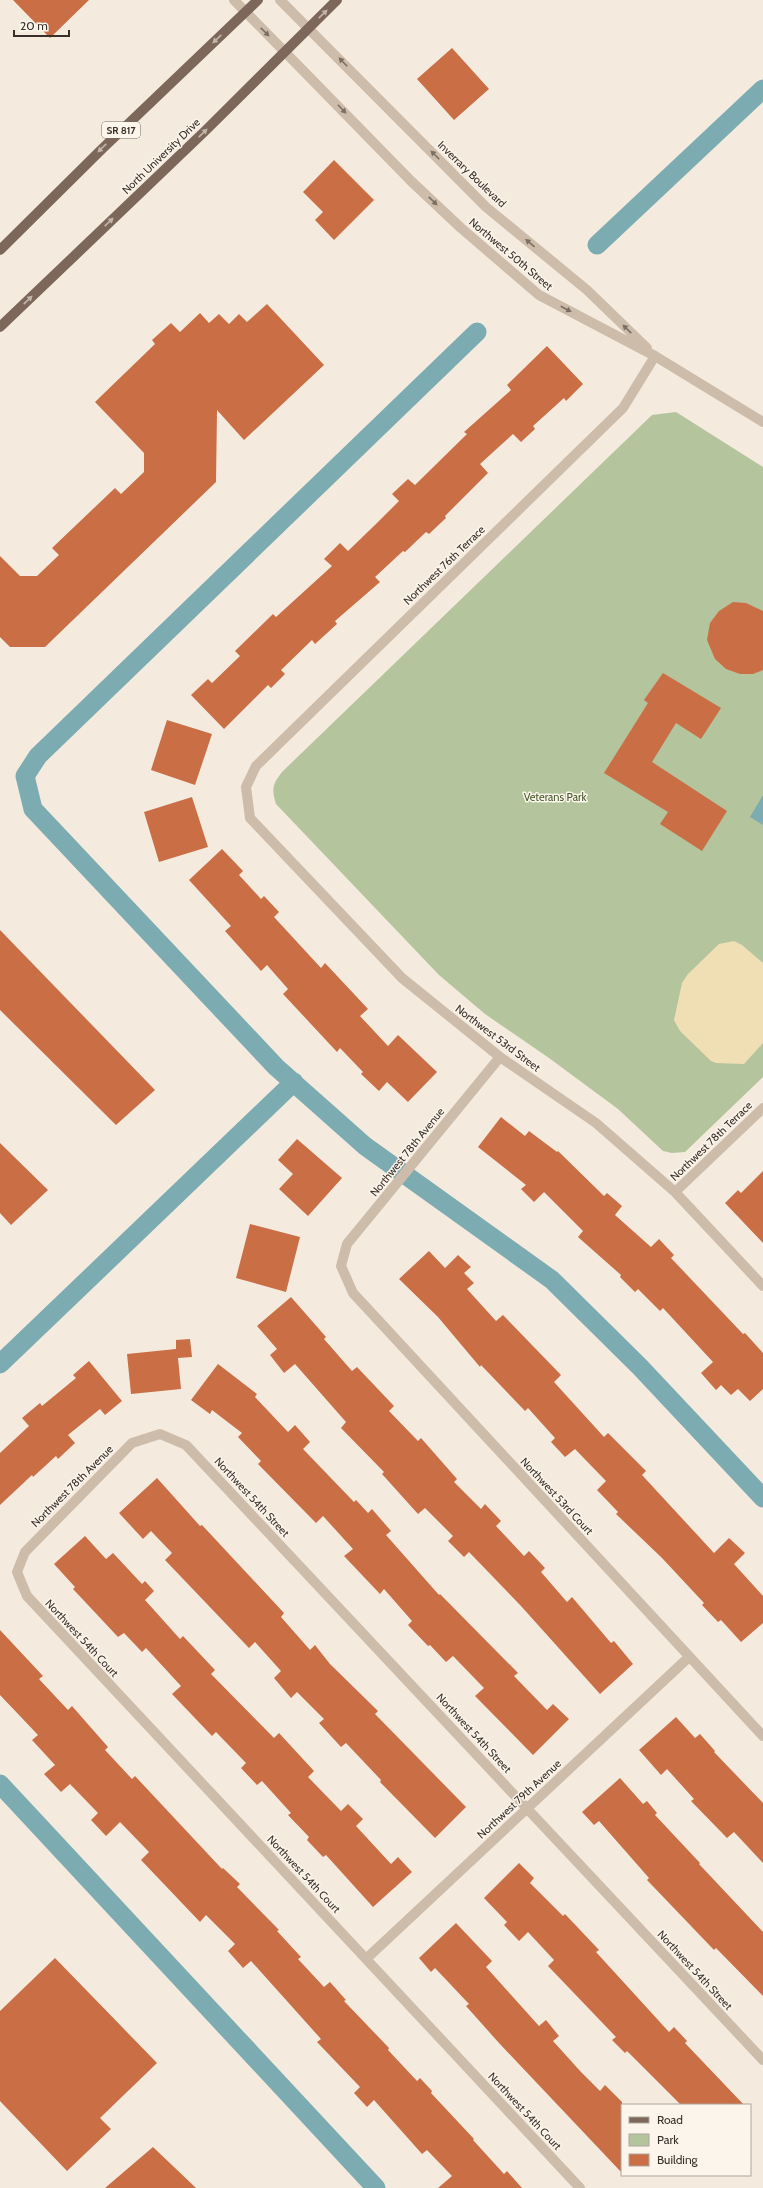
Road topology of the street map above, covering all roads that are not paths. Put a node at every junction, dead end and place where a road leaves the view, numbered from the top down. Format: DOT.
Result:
graph roads {
  1 [pos="234,0"];
  2 [pos="258,0"];
  3 [pos="280,0"];
  4 [pos="337,0"];
  5 [pos="245,12"];
  6 [pos="309,27"];
  7 [pos="285,51"];
  8 [pos="0,250"];
  9 [pos="0,327"];
  10 [pos="655,356"];
  11 [pos="763,422"];
  12 [pos="246,787"];
  13 [pos="500,1057"];
  14 [pos="763,1108"];
  15 [pos="675,1192"];
  16 [pos="341,1266"];
  17 [pos="763,1286"];
  18 [pos="160,1434"];
  19 [pos="17,1572"];
  20 [pos="689,1658"];
  21 [pos="763,1736"];
  22 [pos="527,1807"];
  23 [pos="366,1959"];
  24 [pos="763,2060"];
  25 [pos="580,2188"];
  1 -- 5 [label="street"];
  2 -- 5 [label="main road, SR 817"];
  3 -- 6 [label="street, Inverrary Boulevard"];
  6 -- 4 [label="main road, North University Drive, one-way"];
  5 -- 7 [label="street, one-way"];
  5 -- 8 [label="main road, SR 817, one-way"];
  6 -- 7 [label="main road, North University Drive"];
  10 -- 6 [label="street, Inverrary Boulevard, one-way"];
  9 -- 7 [label="main road, North University Drive, one-way"];
  7 -- 10 [label="street, Northwest 50th Street, one-way"];
  10 -- 11 [label="street, Northwest 50th Street"];
  10 -- 12 [label="street, Northwest 76th Terrace"];
  12 -- 13 [label="street, Northwest 53rd Street"];
  13 -- 15 [label="street, Northwest 53rd Street"];
  13 -- 16 [label="street, Northwest 78th Avenue"];
  14 -- 15 [label="street, Northwest 78th Terrace"];
  15 -- 17 [label="street, Northwest 53rd Street"];
  16 -- 20 [label="street, Northwest 53rd Court"];
  18 -- 19 [label="street, Northwest 78th Avenue"];
  18 -- 22 [label="street, Northwest 54th Street"];
  19 -- 23 [label="street, Northwest 54th Court"];
  20 -- 21 [label="street, Northwest 53rd Court"];
  20 -- 22 [label="street, Northwest 79th Avenue"];
  22 -- 23 [label="street, Northwest 79th Avenue"];
  22 -- 24 [label="street, Northwest 54th Street"];
  23 -- 25 [label="street, Northwest 54th Court"];
}
